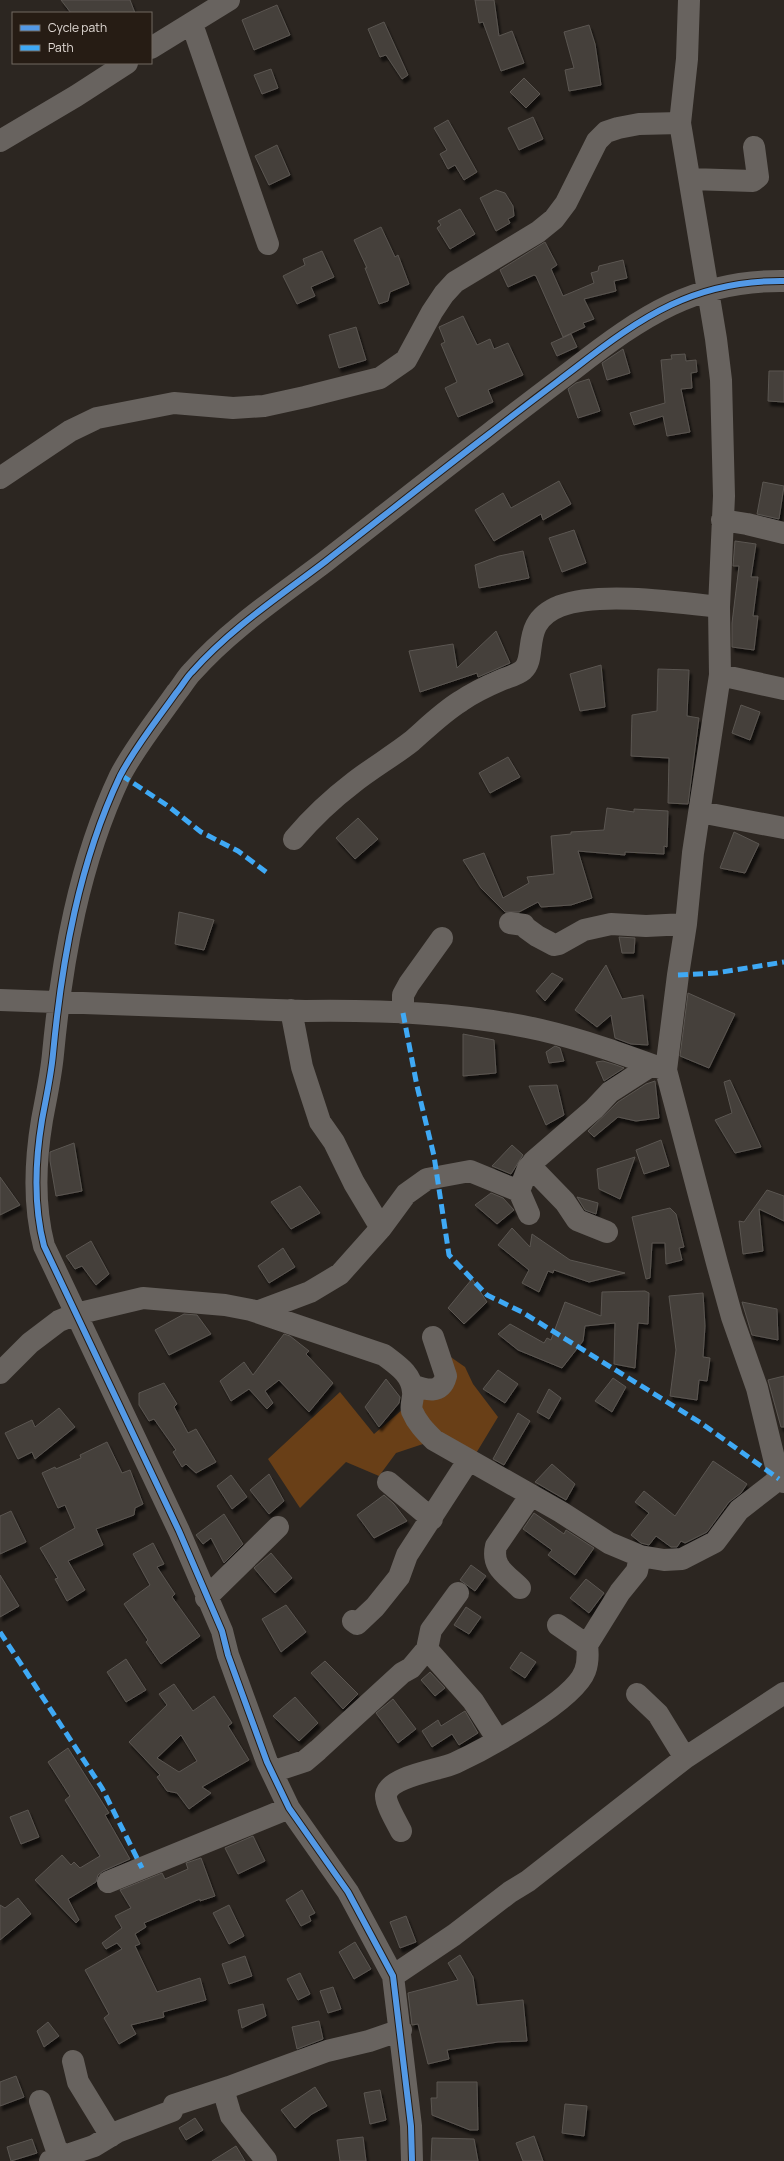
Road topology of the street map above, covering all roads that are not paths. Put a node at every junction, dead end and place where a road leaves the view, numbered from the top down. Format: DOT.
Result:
graph roads {
  1 [pos="229,0"];
  2 [pos="689,0"];
  3 [pos="192,24"];
  4 [pos="152,47"];
  5 [pos="125,64"];
  6 [pos="680,123"];
  7 [pos="0,141"];
  8 [pos="754,147"];
  9 [pos="690,179"];
  10 [pos="268,244"];
  11 [pos="784,281"];
  12 [pos="708,290"];
  13 [pos="0,478"];
  14 [pos="722,520"];
  15 [pos="784,533"];
  16 [pos="719,607"];
  17 [pos="720,674"];
  18 [pos="784,689"];
  19 [pos="700,812"];
  20 [pos="784,828"];
  21 [pos="294,839"];
  22 [pos="510,923"];
  23 [pos="686,924"];
  24 [pos="442,938"];
  25 [pos="0,1000"];
  26 [pos="58,1002"];
  27 [pos="291,1010"];
  28 [pos="403,1013"];
  29 [pos="659,1068"];
  30 [pos="533,1162"];
  31 [pos="519,1191"];
  32 [pos="529,1214"];
  33 [pos="382,1228"];
  34 [pos="607,1232"];
  35 [pos="257,1312"];
  36 [pos="76,1314"];
  37 [pos="433,1337"];
  38 [pos="0,1372"];
  39 [pos="412,1385"];
  40 [pos="468,1461"];
  41 [pos="781,1480"];
  42 [pos="388,1482"];
  43 [pos="531,1495"];
  44 [pos="432,1519"];
  45 [pos="278,1527"];
  46 [pos="640,1556"];
  47 [pos="520,1588"];
  48 [pos="458,1593"];
  49 [pos="206,1598"];
  50 [pos="352,1621"];
  51 [pos="558,1625"];
  52 [pos="587,1644"];
  53 [pos="427,1650"];
  54 [pos="784,1693"];
  55 [pos="637,1694"];
  56 [pos="498,1740"];
  57 [pos="685,1758"];
  58 [pos="272,1772"];
  59 [pos="288,1808"];
  60 [pos="401,1831"];
  61 [pos="108,1882"];
  62 [pos="393,1976"];
  63 [pos="400,2030"];
  64 [pos="73,2061"];
  65 [pos="223,2089"];
  66 [pos="40,2102"];
  67 [pos="111,2136"];
  68 [pos="61,2159"];
  69 [pos="266,2160"];
  70 [pos="412,2161"];
  1 -- 3 [label="street"];
  2 -- 6 [label="street"];
  3 -- 4 [label="street"];
  3 -- 10 [label="street"];
  5 -- 7 [label="street"];
  6 -- 9 [label="street"];
  6 -- 13 [label="street"];
  8 -- 9 [label="street"];
  9 -- 12 [label="street"];
  11 -- 12 [label="street"];
  12 -- 14 [label="street"];
  12 -- 26 [label="street"];
  14 -- 15 [label="street"];
  14 -- 16 [label="street"];
  16 -- 17 [label="street"];
  16 -- 21 [label="street"];
  17 -- 18 [label="street"];
  17 -- 19 [label="street"];
  19 -- 20 [label="street"];
  19 -- 23 [label="street"];
  22 -- 23 [label="street"];
  23 -- 29 [label="street"];
  24 -- 28 [label="street"];
  25 -- 26 [label="street"];
  26 -- 27 [label="street"];
  26 -- 36 [label="street"];
  27 -- 28 [label="street"];
  27 -- 33 [label="street"];
  28 -- 29 [label="street"];
  29 -- 30 [label="street"];
  29 -- 41 [label="street"];
  30 -- 31 [label="street"];
  30 -- 34 [label="street"];
  31 -- 32 [label="street"];
  31 -- 33 [label="street"];
  33 -- 35 [label="street"];
  35 -- 36 [label="street"];
  35 -- 39 [label="street"];
  36 -- 38 [label="street"];
  36 -- 49 [label="street"];
  37 -- 39 [label="street"];
  39 -- 40 [label="street"];
  40 -- 43 [label="street"];
  40 -- 44 [label="street"];
  41 -- 46 [label="street"];
  42 -- 44 [label="street"];
  43 -- 46 [label="street"];
  43 -- 47 [label="street"];
  44 -- 50 [label="street"];
  45 -- 49 [label="street"];
  46 -- 52 [label="street"];
  48 -- 53 [label="street"];
  49 -- 58 [label="street"];
  51 -- 52 [label="street"];
  52 -- 56 [label="street"];
  53 -- 56 [label="street"];
  53 -- 58 [label="street"];
  54 -- 57 [label="street"];
  55 -- 57 [label="street"];
  56 -- 60 [label="street"];
  57 -- 62 [label="street"];
  58 -- 59 [label="street"];
  59 -- 61 [label="street"];
  59 -- 62 [label="street"];
  62 -- 63 [label="street"];
  63 -- 65 [label="street"];
  63 -- 70 [label="street"];
  64 -- 67 [label="street"];
  65 -- 67 [label="street"];
  65 -- 69 [label="street"];
  66 -- 68 [label="street"];
  67 -- 68 [label="street"];
}
